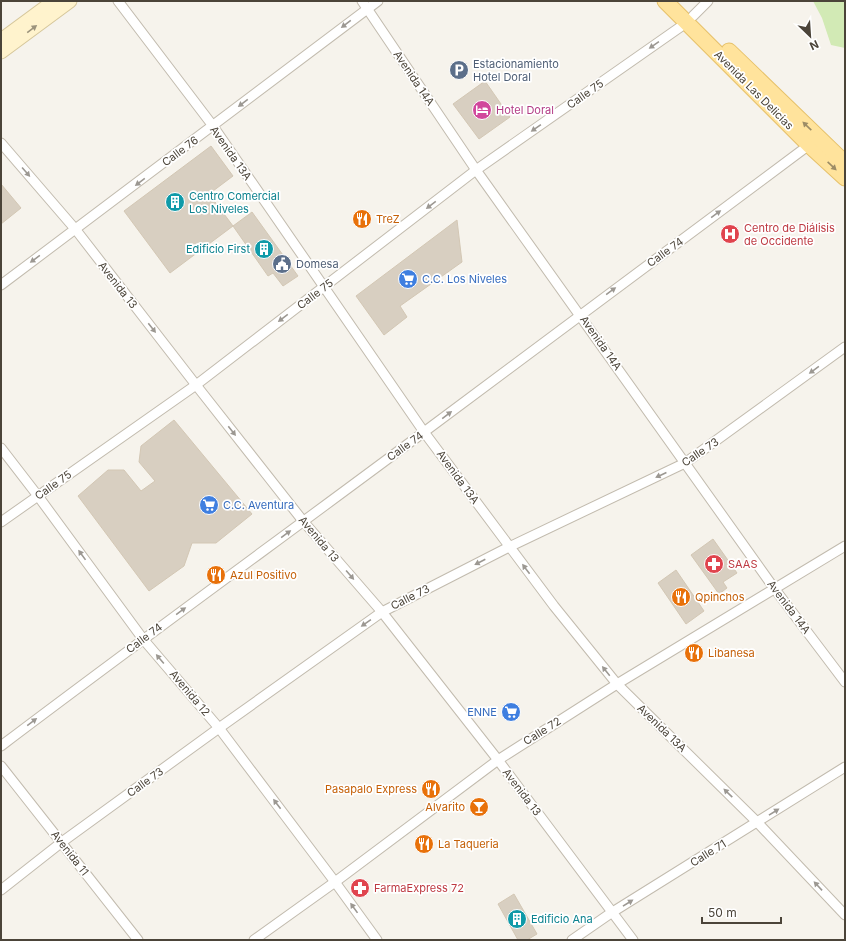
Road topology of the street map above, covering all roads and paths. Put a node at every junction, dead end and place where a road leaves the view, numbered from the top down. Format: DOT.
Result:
graph roads {
  1 [pos="54,1"];
  2 [pos="70,1"];
  3 [pos="118,1"];
  4 [pos="378,1"];
  5 [pos="665,1"];
  6 [pos="678,1"];
  7 [pos="708,1"];
  8 [pos="365,5"];
  9 [pos="689,19"];
  10 [pos="1,40"];
  11 [pos="1,52"];
  12 [pos="213,126"];
  13 [pos="1,143"];
  14 [pos="809,145"];
  15 [pos="845,163"];
  16 [pos="476,170"];
  17 [pos="845,178"];
  18 [pos="76,230"];
  19 [pos="1,285"];
  20 [pos="324,287"];
  21 [pos="580,314"];
  22 [pos="845,347"];
  23 [pos="196,385"];
  24 [pos="424,432"];
  25 [pos="1,448"];
  26 [pos="685,463"];
  27 [pos="38,496"];
  28 [pos="303,521"];
  29 [pos="1,522"];
  30 [pos="845,546"];
  31 [pos="509,547"];
  32 [pos="774,588"];
  33 [pos="382,612"];
  34 [pos="143,638"];
  35 [pos="845,682"];
  36 [pos="617,684"];
  37 [pos="219,728"];
  38 [pos="1,746"];
  39 [pos="498,760"];
  40 [pos="1,766"];
  41 [pos="845,767"];
  42 [pos="757,822"];
  43 [pos="62,842"];
  44 [pos="335,882"];
  45 [pos="1,890"];
  46 [pos="611,913"];
  47 [pos="845,915"];
  48 [pos="138,940"];
  49 [pos="254,940"];
  50 [pos="377,940"];
  51 [pos="572,940"];
  52 [pos="632,940"];
  1 -- 10 [label="main road"];
  11 -- 2 [label="main road, one-way"];
  3 -- 12 [label="street, Avenida 13A"];
  4 -- 8 [label="street, Calle 76"];
  5 -- 9 [label="main road, Avenida Las Delicias"];
  6 -- 9 [label="main road"];
  7 -- 9 [label="street, Calle 75"];
  8 -- 12 [label="street, Calle 76, one-way"];
  8 -- 16 [label="street, Avenida 14A"];
  9 -- 14 [label="main road, Avenida Las Delicias"];
  15 -- 9 [label="main road, one-way"];
  9 -- 16 [label="street, Calle 75, one-way"];
  12 -- 18 [label="street, Calle 76, one-way"];
  12 -- 20 [label="street, Avenida 13A"];
  13 -- 18 [label="street, Avenida 13, one-way"];
  14 -- 17 [label="main road, Avenida Las Delicias, one-way"];
  21 -- 14 [label="street, Calle 74, one-way"];
  16 -- 20 [label="street, Calle 75, one-way"];
  16 -- 21 [label="street, Avenida 14A"];
  18 -- 19 [label="street, Calle 76, one-way"];
  18 -- 23 [label="street, Avenida 13, one-way"];
  20 -- 23 [label="street, Calle 75, one-way"];
  20 -- 24 [label="street, Avenida 13A"];
  24 -- 21 [label="street, Calle 74, one-way"];
  21 -- 26 [label="street, Avenida 14A"];
  22 -- 26 [label="street, Calle 73, one-way"];
  23 -- 27 [label="street, Calle 75"];
  23 -- 28 [label="street, Avenida 13, one-way"];
  24 -- 28 [label="street, Calle 74"];
  24 -- 31 [label="street, Avenida 13A"];
  25 -- 27 [label="street, Avenida 12"];
  26 -- 31 [label="street, Calle 73, one-way"];
  26 -- 32 [label="street, Avenida 14A"];
  27 -- 29 [label="street, Calle 75"];
  34 -- 27 [label="street, Avenida 12, one-way"];
  28 -- 33 [label="street, Avenida 13, one-way"];
  34 -- 28 [label="street, Calle 74, one-way"];
  30 -- 32 [label="street, Calle 72"];
  31 -- 33 [label="street, Calle 73, one-way"];
  36 -- 31 [label="street, Avenida 13A, one-way"];
  32 -- 35 [label="street, Avenida 14A"];
  32 -- 36 [label="street, Calle 72"];
  33 -- 37 [label="street, Calle 73, one-way"];
  33 -- 39 [label="street, Avenida 13"];
  37 -- 34 [label="street, Avenida 12, one-way"];
  38 -- 34 [label="street, Calle 74, one-way"];
  36 -- 39 [label="street, Calle 72"];
  42 -- 36 [label="street, Avenida 13A, one-way"];
  37 -- 43 [label="street, Calle 73"];
  44 -- 37 [label="street, Avenida 12, one-way"];
  39 -- 44 [label="street, Calle 72"];
  39 -- 46 [label="street, Avenida 13"];
  40 -- 43 [label="street, Avenida 11"];
  42 -- 41 [label="street, Calle 71, one-way"];
  46 -- 42 [label="street, Calle 71, one-way"];
  47 -- 42 [label="street, Avenida 13A, one-way"];
  43 -- 45 [label="street, Calle 73"];
  43 -- 48 [label="street, Avenida 11"];
  44 -- 49 [label="street, Calle 72"];
  50 -- 44 [label="street, Avenida 12, one-way"];
  46 -- 51 [label="street, Calle 71"];
  46 -- 52 [label="street, Avenida 13"];
}
